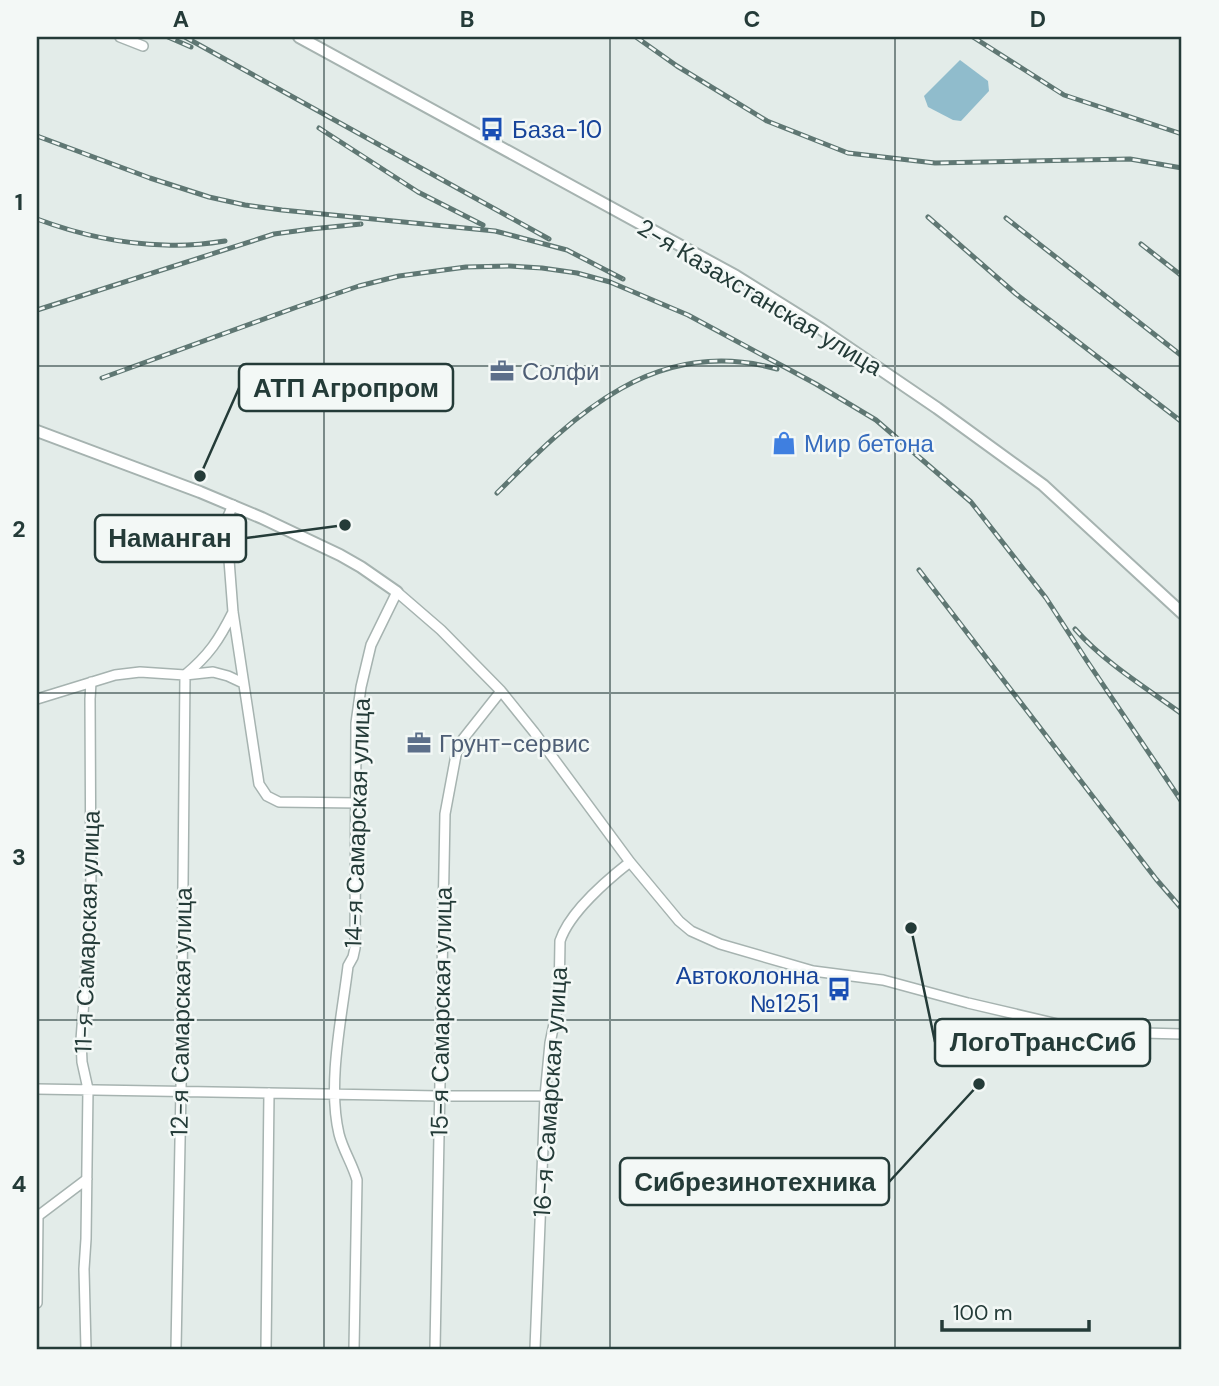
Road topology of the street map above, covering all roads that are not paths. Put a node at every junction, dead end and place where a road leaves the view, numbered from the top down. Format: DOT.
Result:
graph roads {
  1 [pos="120,37"];
  2 [pos="299,37"];
  3 [pos="143,46"];
  4 [pos="37,432"];
  5 [pos="233,505"];
  6 [pos="397,592"];
  7 [pos="233,612"];
  8 [pos="1182,613"];
  9 [pos="185,675"];
  10 [pos="91,682"];
  11 [pos="243,683"];
  12 [pos="501,691"];
  13 [pos="37,699"];
  14 [pos="357,803"];
  15 [pos="630,862"];
  16 [pos="1182,1034"];
  17 [pos="37,1088"];
  18 [pos="88,1089"];
  19 [pos="181,1090"];
  20 [pos="269,1093"];
  21 [pos="335,1095"];
  22 [pos="439,1096"];
  23 [pos="545,1096"];
  24 [pos="87,1180"];
  25 [pos="38,1216"];
  26 [pos="37,1303"];
  27 [pos="86,1349"];
  28 [pos="176,1349"];
  29 [pos="266,1349"];
  30 [pos="355,1349"];
  31 [pos="435,1349"];
  32 [pos="535,1349"];
  1 -- 3 [label="street"];
  2 -- 8 [label="street, 2-я Казахстанская улица"];
  4 -- 5 [label="street"];
  5 -- 6 [label="street"];
  5 -- 7 [label="street"];
  6 -- 12 [label="street"];
  6 -- 14 [label="street, 14-я Самарская улица"];
  7 -- 9 [label="street"];
  7 -- 11 [label="street"];
  9 -- 10 [label="street"];
  9 -- 11 [label="street"];
  9 -- 19 [label="street, 12-я Самарская улица"];
  10 -- 13 [label="street"];
  10 -- 18 [label="street, 11-я Самарская улица"];
  11 -- 14 [label="street"];
  12 -- 15 [label="street"];
  12 -- 22 [label="street, 15-я Самарская улица"];
  14 -- 21 [label="street, 14-я Самарская улица"];
  15 -- 16 [label="street"];
  15 -- 23 [label="street, 16-я Самарская улица"];
  17 -- 18 [label="street"];
  18 -- 19 [label="street"];
  18 -- 24 [label="street, 11-я Самарская улица"];
  19 -- 20 [label="street"];
  19 -- 28 [label="street, 12-я Самарская улица"];
  20 -- 21 [label="street"];
  20 -- 29 [label="street"];
  21 -- 22 [label="street"];
  21 -- 30 [label="street, 14-я Самарская улица"];
  22 -- 23 [label="street"];
  22 -- 31 [label="street, 15-я Самарская улица"];
  23 -- 32 [label="street, 16-я Самарская улица"];
  24 -- 25 [label="street"];
  24 -- 27 [label="street, 11-я Самарская улица"];
  25 -- 26 [label="street"];
}
